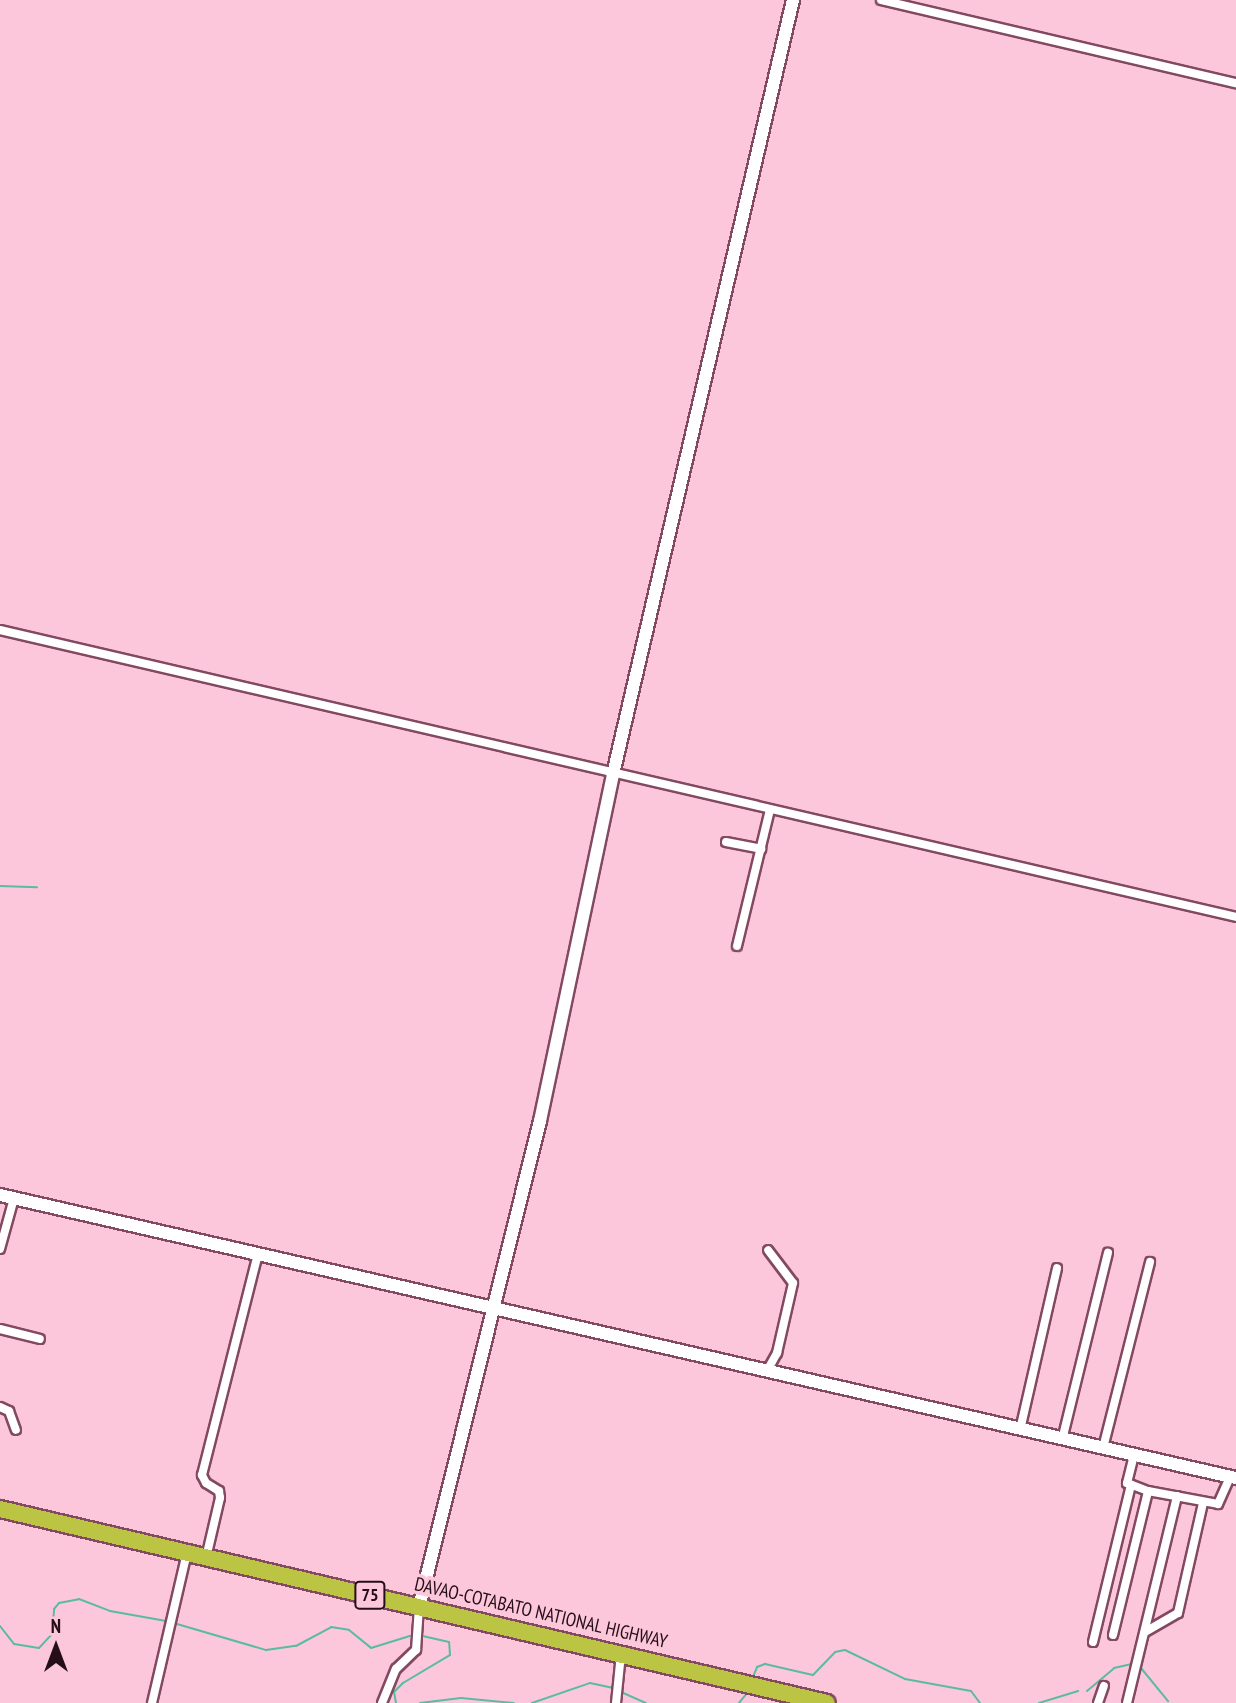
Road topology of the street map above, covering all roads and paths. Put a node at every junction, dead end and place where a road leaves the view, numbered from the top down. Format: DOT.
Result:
graph roads {
  1 [pos="793,0"];
  2 [pos="881,0"];
  3 [pos="1236,83"];
  4 [pos="0,630"];
  5 [pos="613,774"];
  6 [pos="770,810"];
  7 [pos="726,842"];
  8 [pos="761,849"];
  9 [pos="1236,917"];
  10 [pos="737,946"];
  11 [pos="0,1195"];
  12 [pos="14,1199"];
  13 [pos="0,1249"];
  14 [pos="768,1250"];
  15 [pos="1108,1252"];
  16 [pos="258,1254"];
  17 [pos="1150,1262"];
  18 [pos="1057,1268"];
  19 [pos="492,1308"];
  20 [pos="0,1329"];
  21 [pos="40,1339"];
  22 [pos="767,1371"];
  23 [pos="0,1407"];
  24 [pos="16,1430"];
  25 [pos="1020,1430"];
  26 [pos="1062,1440"];
  27 [pos="1103,1448"];
  28 [pos="1133,1455"];
  29 [pos="1233,1478"];
  30 [pos="1131,1485"];
  31 [pos="1148,1491"];
  32 [pos="1177,1496"];
  33 [pos="1203,1503"];
  34 [pos="0,1509"];
  35 [pos="187,1553"];
  36 [pos="206,1558"];
  37 [pos="419,1607"];
  38 [pos="1145,1632"];
  39 [pos="1113,1635"];
  40 [pos="1093,1642"];
  41 [pos="621,1653"];
  42 [pos="1104,1686"];
  43 [pos="152,1703"];
  44 [pos="382,1703"];
  45 [pos="616,1703"];
  46 [pos="827,1703"];
  47 [pos="1098,1703"];
  48 [pos="1127,1703"];
  1 -- 5 [label="street"];
  2 -- 3 [label="street"];
  4 -- 5 [label="street"];
  5 -- 6 [label="street"];
  5 -- 19 [label="street"];
  6 -- 8 [label="street"];
  6 -- 9 [label="street"];
  7 -- 8 [label="street"];
  8 -- 10 [label="street"];
  11 -- 12 [label="street"];
  12 -- 13 [label="street"];
  12 -- 16 [label="street"];
  14 -- 22 [label="street"];
  15 -- 26 [label="street"];
  16 -- 19 [label="street"];
  16 -- 36 [label="street"];
  17 -- 27 [label="street"];
  18 -- 25 [label="street"];
  19 -- 22 [label="street"];
  19 -- 37 [label="street"];
  20 -- 21 [label="street"];
  22 -- 25 [label="street"];
  23 -- 24 [label="street"];
  25 -- 26 [label="street"];
  26 -- 27 [label="street"];
  27 -- 28 [label="street"];
  28 -- 29 [label="street"];
  28 -- 30 [label="street"];
  29 -- 33 [label="street"];
  30 -- 31 [label="street"];
  30 -- 40 [label="street"];
  31 -- 32 [label="street"];
  31 -- 39 [label="street"];
  32 -- 33 [label="street"];
  32 -- 38 [label="street"];
  33 -- 38 [label="street"];
  34 -- 35 [label="highway, DAVAO-COTABATO NATIONAL HIGHWAY / 75"];
  35 -- 36 [label="highway, DAVAO-COTABATO NATIONAL HIGHWAY / 75"];
  35 -- 43 [label="street"];
  36 -- 37 [label="highway, DAVAO-COTABATO NATIONAL HIGHWAY / 75"];
  37 -- 41 [label="highway, DAVAO-COTABATO NATIONAL HIGHWAY / 75"];
  37 -- 44 [label="street"];
  38 -- 48 [label="street"];
  41 -- 45 [label="street"];
  41 -- 46 [label="highway, DAVAO-COTABATO NATIONAL HIGHWAY / 75"];
  42 -- 47 [label="street"];
}
